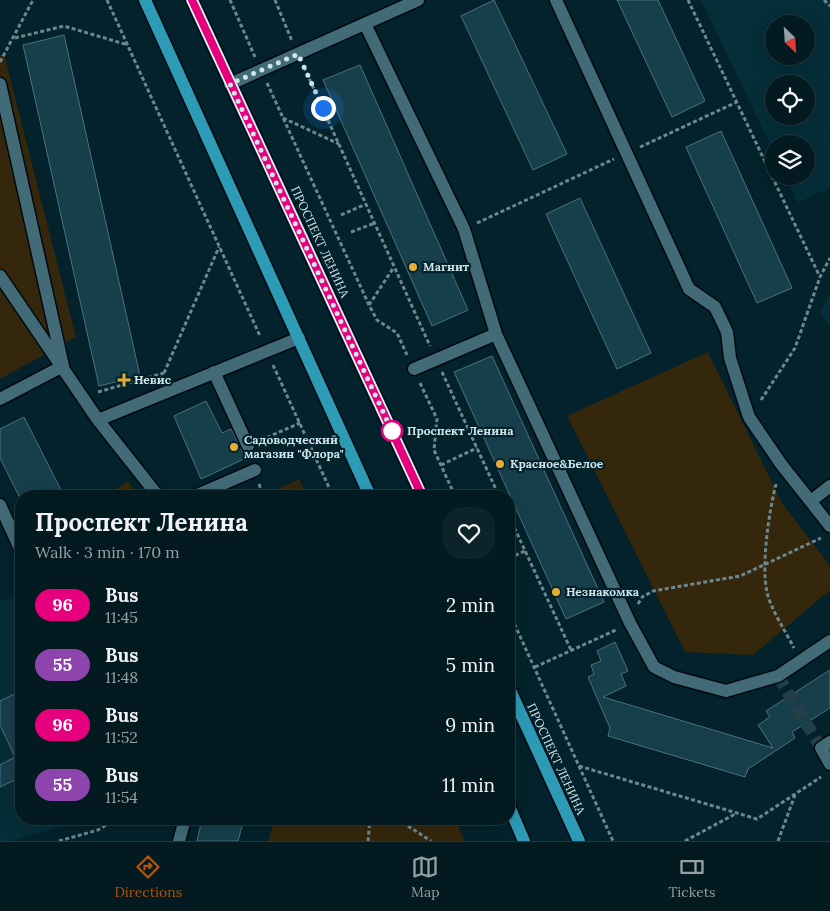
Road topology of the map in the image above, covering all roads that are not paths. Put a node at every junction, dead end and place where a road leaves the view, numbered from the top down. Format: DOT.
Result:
graph roads {
  1 [pos="145,0"];
  2 [pos="192,0"];
  3 [pos="418,0"];
  4 [pos="556,0"];
  5 [pos="365,24"];
  6 [pos="0,84"];
  7 [pos="230,84"];
  8 [pos="0,276"];
  9 [pos="496,334"];
  10 [pos="299,338"];
  11 [pos="63,366"];
  12 [pos="414,369"];
  13 [pos="214,372"];
  14 [pos="0,399"];
  15 [pos="98,420"];
  16 [pos="248,446"];
  17 [pos="255,470"];
  18 [pos="830,486"];
  19 [pos="153,490"];
  20 [pos="209,490"];
  21 [pos="367,490"];
  22 [pos="419,490"];
  23 [pos="811,501"];
  24 [pos="0,505"];
  25 [pos="4,525"];
  26 [pos="830,526"];
  27 [pos="15,542"];
  28 [pos="830,641"];
  29 [pos="515,701"];
  30 [pos="830,742"];
  31 [pos="830,764"];
  32 [pos="515,820"];
  33 [pos="183,825"];
  34 [pos="179,841"];
  35 [pos="524,841"];
  36 [pos="579,841"];
  1 -- 10 [label="main road"];
  2 -- 7 [label="main road, ПРОСПЕКТ ЛЕНИНА"];
  3 -- 5 [label="lane"];
  4 -- 23 [label="lane"];
  5 -- 7 [label="lane"];
  5 -- 9 [label="lane"];
  6 -- 11 [label="lane"];
  7 -- 22 [label="main road, ПРОСПЕКТ ЛЕНИНА"];
  8 -- 11 [label="lane"];
  9 -- 12 [label="lane"];
  9 -- 28 [label="lane"];
  10 -- 13 [label="lane"];
  10 -- 21 [label="main road"];
  11 -- 14 [label="lane"];
  11 -- 15 [label="lane"];
  13 -- 15 [label="lane"];
  13 -- 16 [label="lane"];
  15 -- 19 [label="lane"];
  17 -- 20 [label="lane"];
  18 -- 23 [label="lane"];
  23 -- 26 [label="lane"];
  24 -- 25 [label="lane"];
  25 -- 27 [label="lane"];
  29 -- 36 [label="main road, ПРОСПЕКТ ЛЕНИНА"];
  30 -- 31 [label="lane"];
  32 -- 35 [label="main road"];
  33 -- 34 [label="lane"];
}
